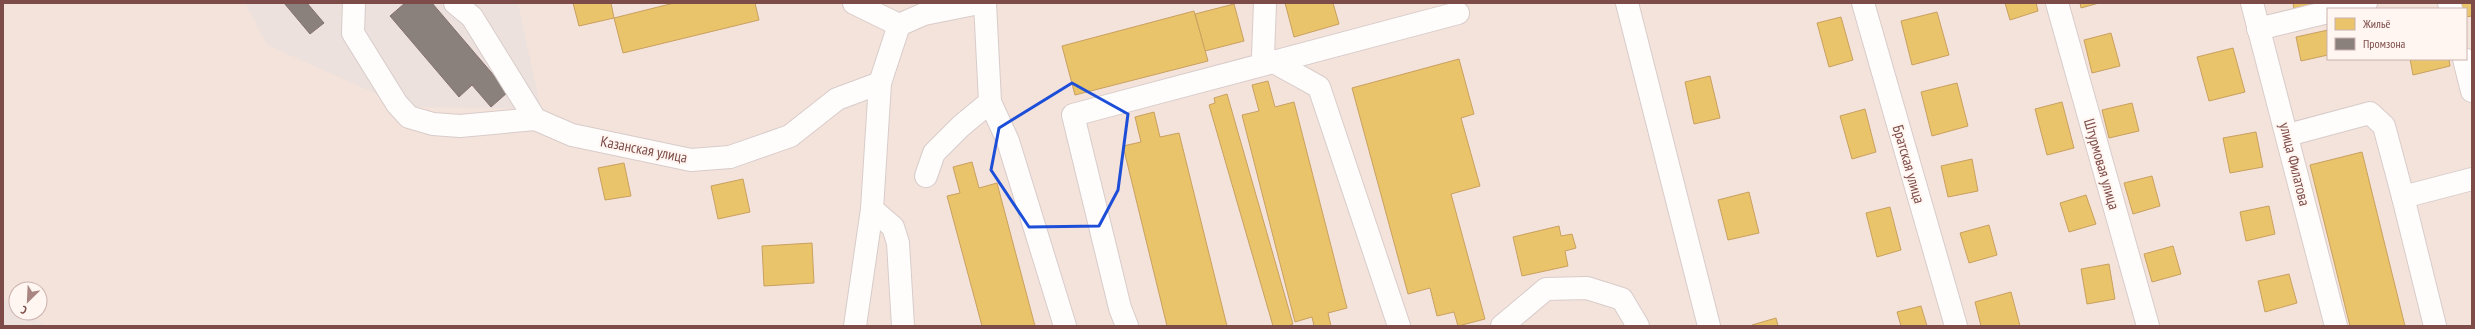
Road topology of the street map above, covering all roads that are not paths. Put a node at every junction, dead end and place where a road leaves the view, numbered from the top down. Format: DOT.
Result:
graph roads {
  1 [pos="354,3"];
  2 [pos="455,3"];
  3 [pos="854,3"];
  4 [pos="979,3"];
  5 [pos="985,3"];
  6 [pos="1265,3"];
  7 [pos="1627,3"];
  8 [pos="1863,3"];
  9 [pos="2057,3"];
  10 [pos="2252,3"];
  11 [pos="2366,3"];
  12 [pos="2345,8"];
  13 [pos="472,10"];
  14 [pos="2327,12"];
  15 [pos="1458,13"];
  16 [pos="899,26"];
  17 [pos="2258,29"];
  18 [pos="2464,60"];
  19 [pos="1274,62"];
  20 [pos="880,83"];
  21 [pos="2472,91"];
  22 [pos="990,102"];
  23 [pos="535,119"];
  24 [pos="2288,135"];
  25 [pos="926,176"];
  26 [pos="2472,178"];
  27 [pos="2403,196"];
  28 [pos="872,209"];
  29 [pos="855,326"];
  30 [pos="903,326"];
  31 [pos="1065,326"];
  32 [pos="1127,326"];
  33 [pos="1398,326"];
  34 [pos="1502,326"];
  35 [pos="1638,326"];
  36 [pos="1709,326"];
  37 [pos="1956,326"];
  38 [pos="2148,326"];
  39 [pos="2336,326"];
  40 [pos="2435,326"];
  1 -- 23 [label="street"];
  2 -- 13 [label="street"];
  3 -- 16 [label="street"];
  4 -- 16 [label="street"];
  5 -- 22 [label="street"];
  6 -- 19 [label="street"];
  7 -- 36 [label="street"];
  8 -- 37 [label="street, Братская улица"];
  9 -- 38 [label="street, Штурмовая улица"];
  10 -- 17 [label="street, улица Филатова"];
  11 -- 12 [label="street"];
  13 -- 23 [label="street"];
  14 -- 17 [label="street"];
  15 -- 19 [label="street"];
  16 -- 20 [label="street"];
  17 -- 24 [label="street, улица Филатова"];
  18 -- 21 [label="street"];
  19 -- 32 [label="street"];
  19 -- 33 [label="street"];
  20 -- 23 [label="street, Казанская улица"];
  20 -- 28 [label="street"];
  22 -- 25 [label="street"];
  22 -- 31 [label="street"];
  24 -- 27 [label="street"];
  24 -- 39 [label="street, улица Филатова"];
  26 -- 27 [label="street"];
  27 -- 40 [label="street"];
  28 -- 29 [label="street"];
  28 -- 30 [label="street"];
  34 -- 35 [label="street"];
}
